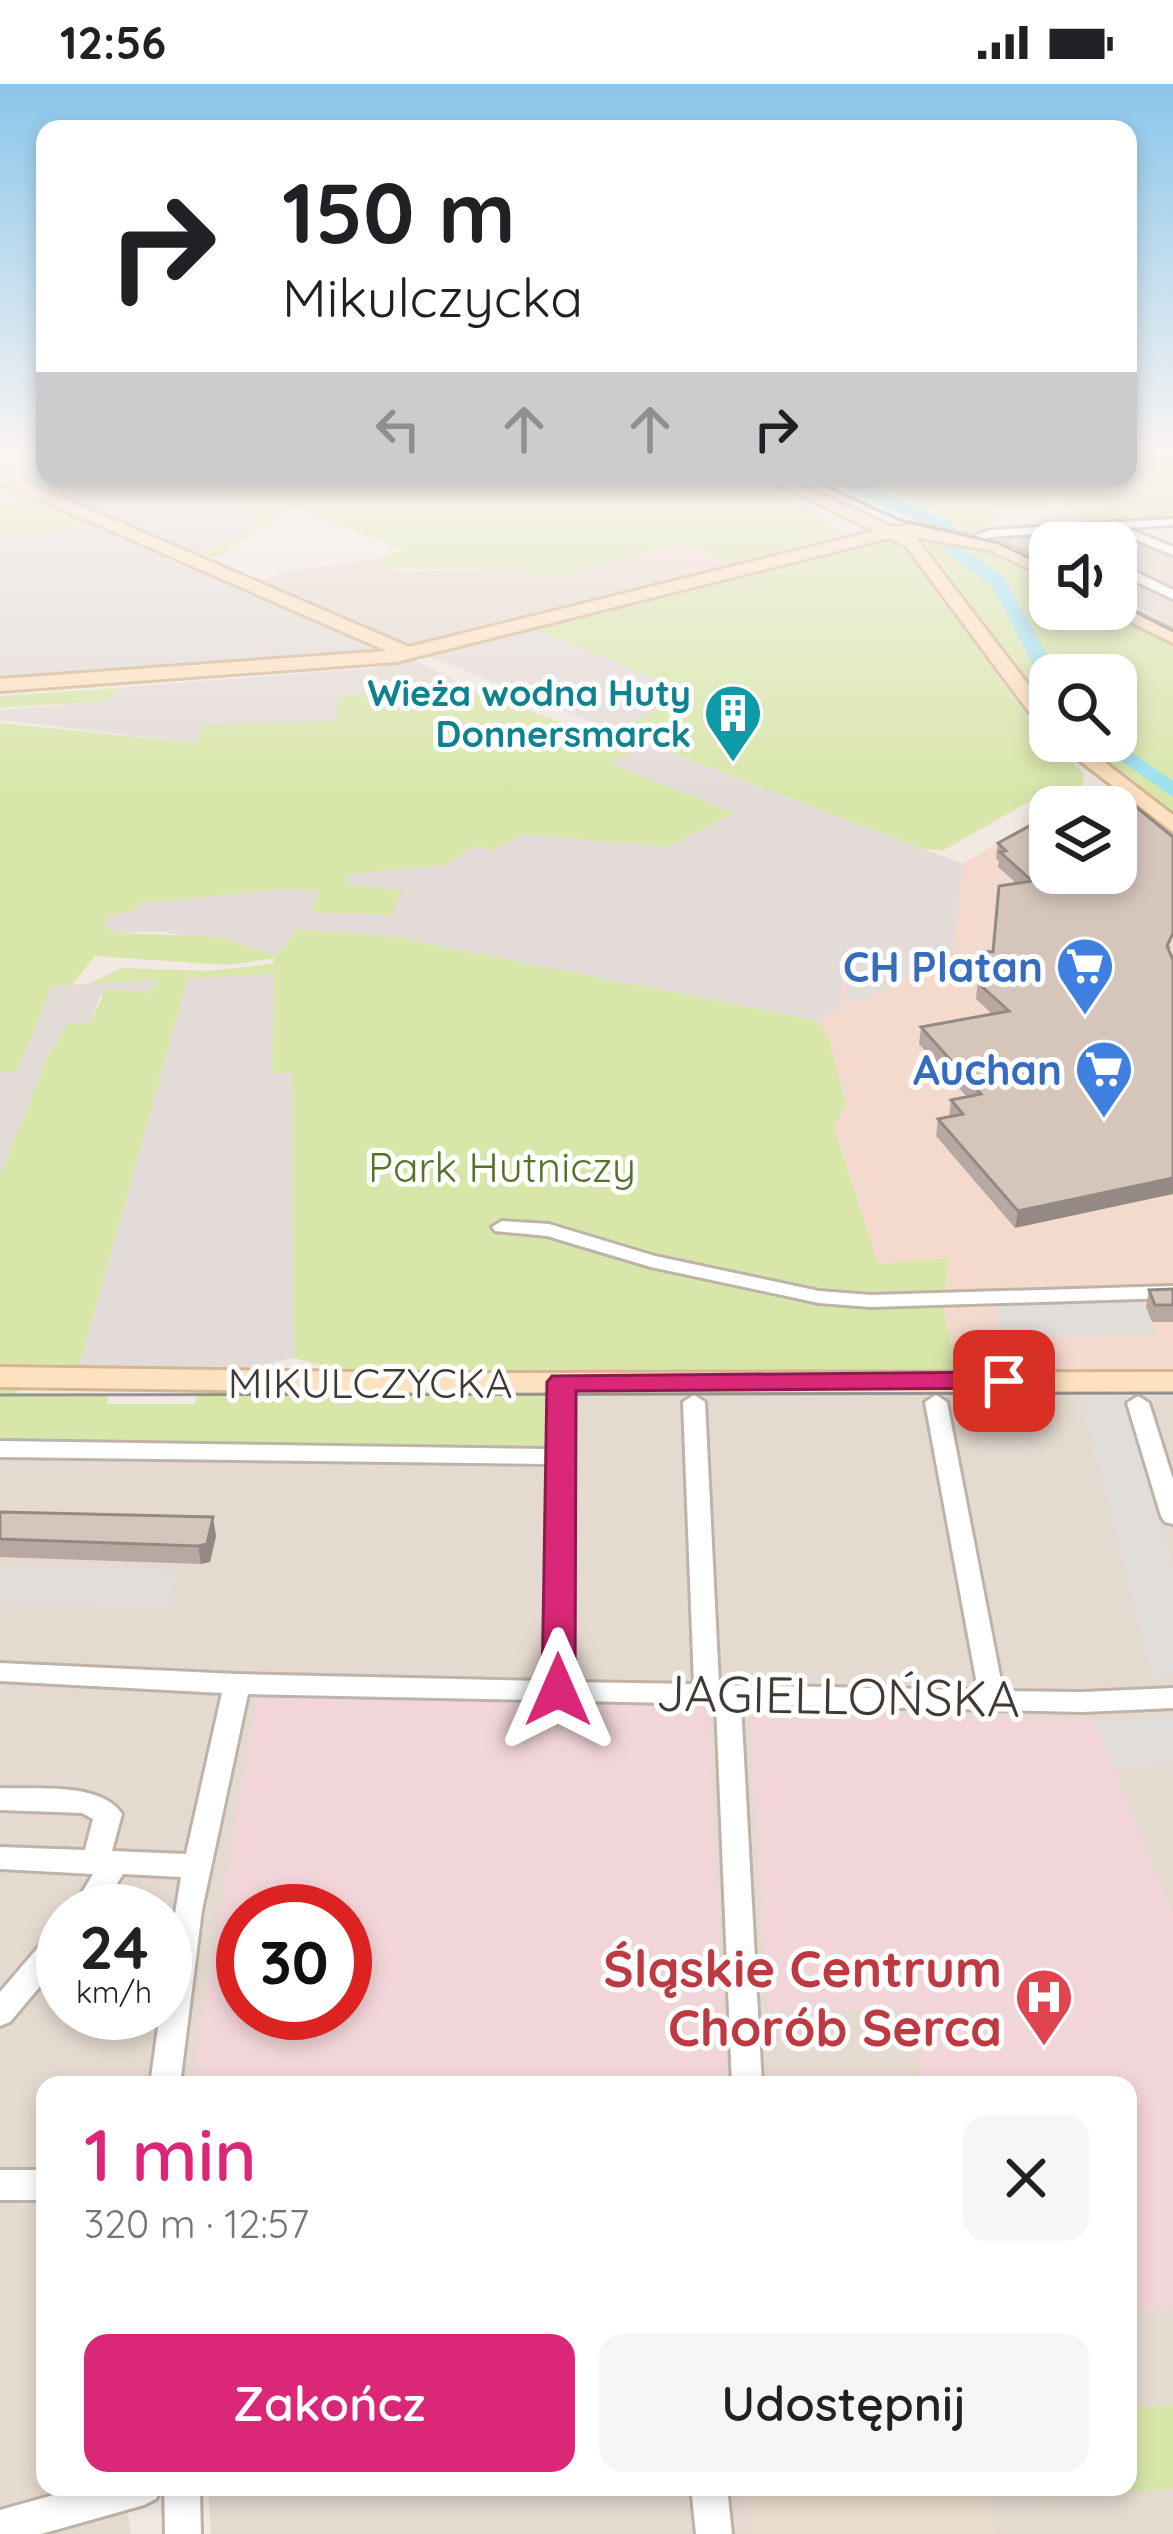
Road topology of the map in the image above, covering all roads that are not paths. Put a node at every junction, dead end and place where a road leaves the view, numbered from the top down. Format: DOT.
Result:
graph roads {
  1 [pos="201,563"];
  2 [pos="764,563"];
  3 [pos="935,563"];
  4 [pos="1137,577"];
  5 [pos="1173,595"];
  6 [pos="1137,619"];
  7 [pos="1173,637"];
  8 [pos="407,653"];
  9 [pos="0,685"];
  10 [pos="1029,697"];
  11 [pos="1092,762"];
  12 [pos="1173,824"];
  13 [pos="502,1227"];
  14 [pos="1173,1292"];
  15 [pos="0,1377"];
  16 [pos="562,1382"];
  17 [pos="1173,1382"];
  18 [pos="694,1402"];
  19 [pos="936,1402"];
  20 [pos="1138,1403"];
  21 [pos="0,1449"];
  22 [pos="559,1457"];
  23 [pos="1173,1516"];
  24 [pos="0,1672"];
  25 [pos="238,1684"];
  26 [pos="558,1690"];
  27 [pos="718,1692"];
  28 [pos="992,1698"];
  29 [pos="1173,1698"];
  30 [pos="0,1799"];
  31 [pos="0,1858"];
  32 [pos="105,1863"];
  33 [pos="196,1866"];
  34 [pos="97,1884"];
  35 [pos="36,1970"];
  36 [pos="0,2013"];
  37 [pos="166,2076"];
  38 [pos="746,2076"];
  39 [pos="0,2185"];
  40 [pos="36,2185"];
  41 [pos="112,2496"];
  42 [pos="182,2496"];
  43 [pos="710,2496"];
  44 [pos="0,2528"];
  45 [pos="183,2534"];
  46 [pos="714,2534"];
  1 -- 8 [label="street"];
  2 -- 8 [label="street"];
  3 -- 10 [label="street"];
  4 -- 5 [label="street"];
  6 -- 7 [label="street"];
  8 -- 9 [label="street"];
  11 -- 12 [label="street"];
  13 -- 14 [label="street"];
  15 -- 16 [label="street, MIKULCZYCKA"];
  16 -- 17 [label="street, MIKULCZYCKA"];
  16 -- 22 [label="street"];
  18 -- 27 [label="street"];
  19 -- 28 [label="street"];
  20 -- 23 [label="street"];
  21 -- 22 [label="street"];
  22 -- 26 [label="street"];
  24 -- 25 [label="street, JAGIELLOŃSKA"];
  25 -- 26 [label="street, JAGIELLOŃSKA"];
  25 -- 33 [label="street"];
  26 -- 27 [label="street, JAGIELLOŃSKA"];
  27 -- 28 [label="street, JAGIELLOŃSKA"];
  27 -- 38 [label="street"];
  28 -- 29 [label="street, JAGIELLOŃSKA"];
  30 -- 32 [label="street"];
  31 -- 32 [label="street"];
  32 -- 33 [label="street"];
  32 -- 34 [label="street"];
  33 -- 37 [label="street"];
  35 -- 36 [label="street"];
  39 -- 40 [label="street"];
  41 -- 44 [label="street"];
  42 -- 45 [label="street"];
  43 -- 46 [label="street"];
}
